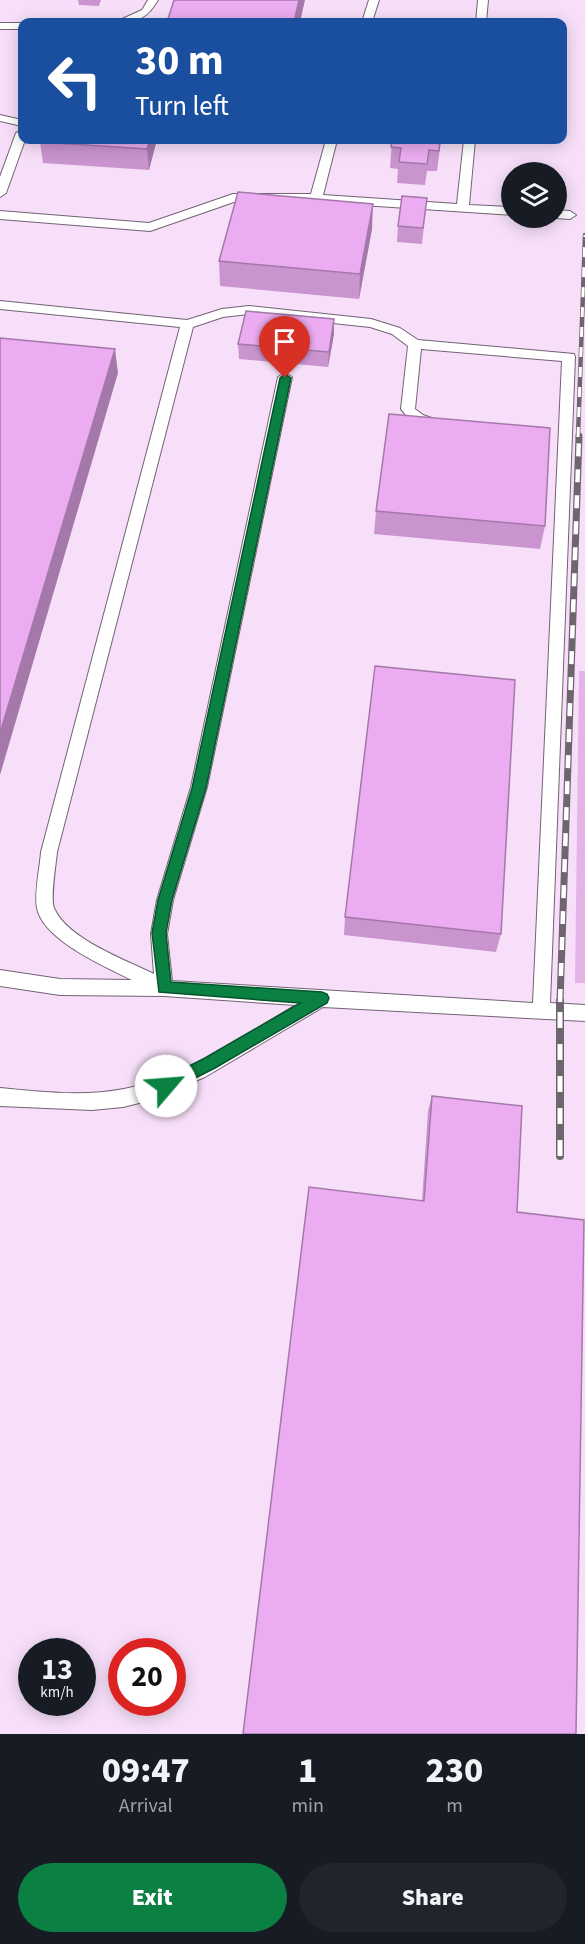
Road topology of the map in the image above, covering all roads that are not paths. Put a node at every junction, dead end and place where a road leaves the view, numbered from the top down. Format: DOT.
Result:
graph roads {
  1 [pos="153,0"];
  2 [pos="374,0"];
  3 [pos="483,0"];
  4 [pos="133,18"];
  5 [pos="369,18"];
  6 [pos="481,18"];
  7 [pos="0,26"];
  8 [pos="18,26"];
  9 [pos="0,118"];
  10 [pos="18,122"];
  11 [pos="18,144"];
  12 [pos="330,144"];
  13 [pos="470,144"];
  14 [pos="0,193"];
  15 [pos="316,198"];
  16 [pos="464,207"];
  17 [pos="501,210"];
  18 [pos="0,215"];
  19 [pos="567,215"];
  20 [pos="570,215"];
  21 [pos="0,305"];
  22 [pos="187,324"];
  23 [pos="415,344"];
  24 [pos="285,378"];
  25 [pos="444,424"];
  26 [pos="0,978"];
  27 [pos="164,988"];
  28 [pos="322,998"];
  29 [pos="542,1011"];
  30 [pos="585,1012"];
  31 [pos="0,1097"];
  1 -- 4 [label="lane"];
  2 -- 5 [label="lane"];
  3 -- 6 [label="lane"];
  7 -- 8 [label="lane"];
  9 -- 10 [label="lane"];
  11 -- 14 [label="lane"];
  12 -- 15 [label="lane"];
  13 -- 16 [label="lane"];
  15 -- 16 [label="lane"];
  15 -- 18 [label="lane"];
  16 -- 17 [label="lane"];
  19 -- 20 [label="lane"];
  21 -- 22 [label="lane"];
  22 -- 23 [label="lane"];
  22 -- 27 [label="lane"];
  23 -- 25 [label="lane"];
  23 -- 29 [label="lane"];
  24 -- 27 [label="lane"];
  26 -- 27 [label="lane"];
  27 -- 28 [label="lane"];
  28 -- 29 [label="lane"];
  28 -- 31 [label="lane"];
  29 -- 30 [label="lane"];
}
